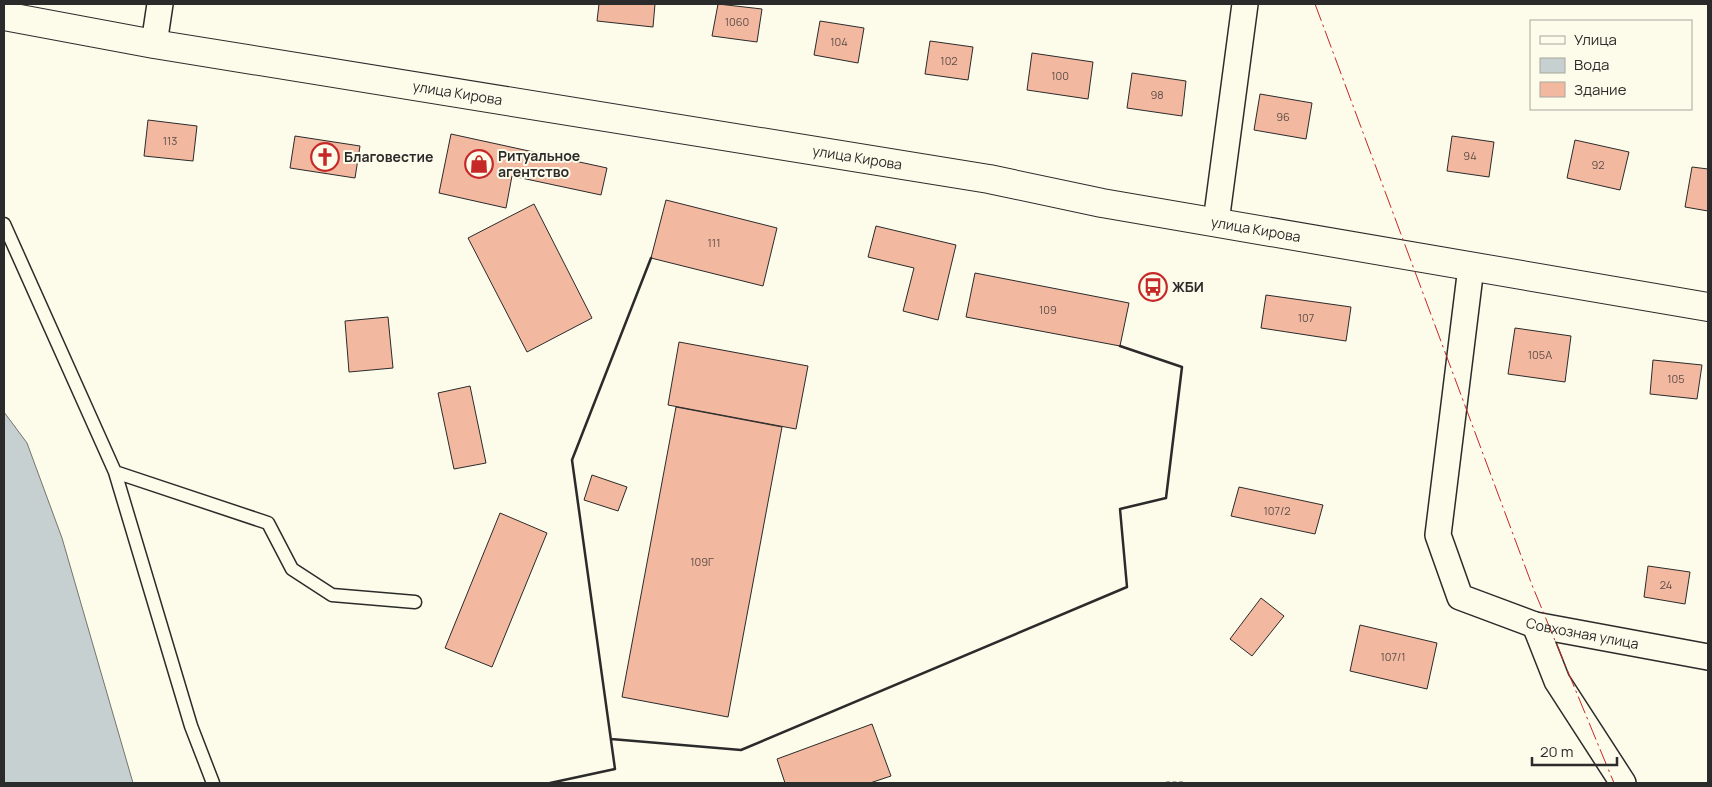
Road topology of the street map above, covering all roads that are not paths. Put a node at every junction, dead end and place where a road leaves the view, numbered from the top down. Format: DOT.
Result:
graph roads {
  1 [pos="160,4"];
  2 [pos="1245,4"];
  3 [pos="4,16"];
  4 [pos="154,44"];
  5 [pos="1216,222"];
  6 [pos="4,224"];
  7 [pos="1471,267"];
  8 [pos="1708,307"];
  9 [pos="115,472"];
  10 [pos="415,602"];
  11 [pos="1535,625"];
  12 [pos="1708,657"];
  13 [pos="213,783"];
  14 [pos="1623,783"];
  1 -- 4 [label="street"];
  2 -- 5 [label="street"];
  3 -- 4 [label="street, улица Кирова"];
  4 -- 5 [label="street, улица Кирова"];
  5 -- 7 [label="street, улица Кирова"];
  6 -- 9 [label="lane"];
  7 -- 8 [label="street, улица Кирова"];
  7 -- 11 [label="street, Совхозная улица"];
  9 -- 10 [label="lane"];
  9 -- 13 [label="lane"];
  11 -- 12 [label="street, Совхозная улица"];
  11 -- 14 [label="street"];
}
